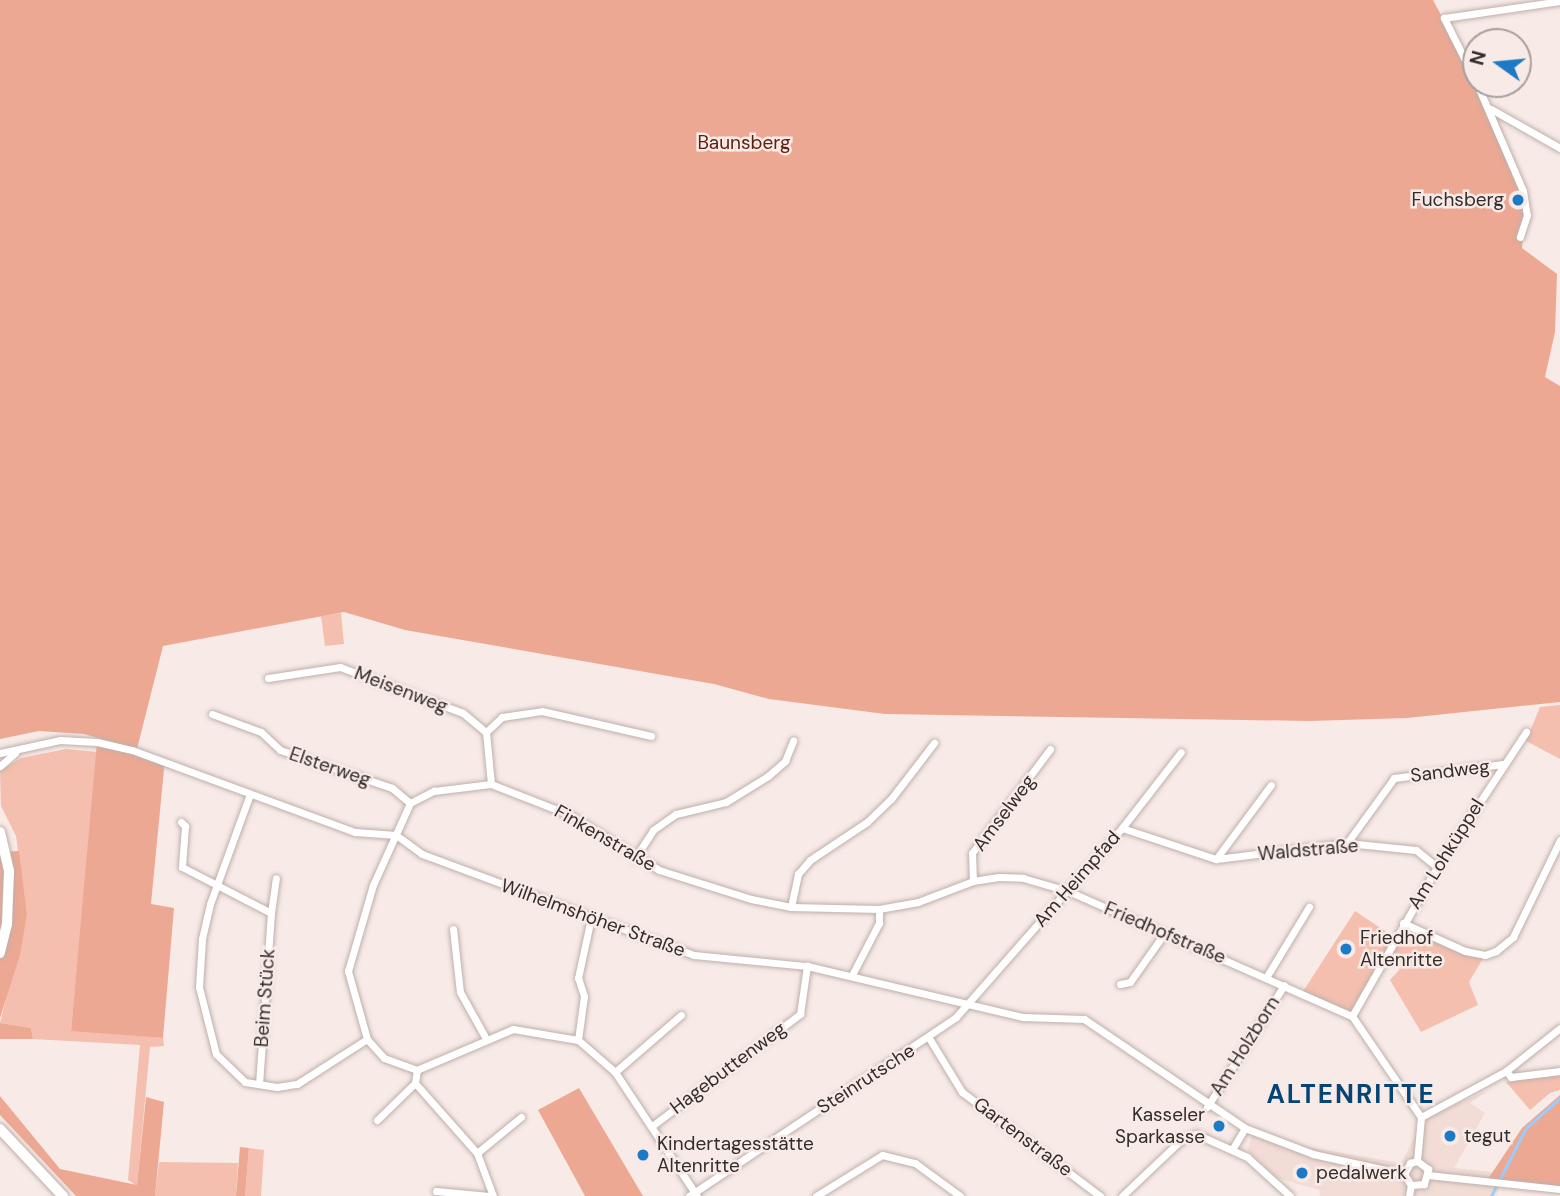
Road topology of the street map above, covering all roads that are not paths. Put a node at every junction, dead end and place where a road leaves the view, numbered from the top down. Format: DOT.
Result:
graph roads {
  1 [pos="1500,0"];
  2 [pos="1557,1"];
  3 [pos="1503,9"];
  4 [pos="1462,53"];
  5 [pos="1485,98"];
  6 [pos="1491,109"];
  7 [pos="1560,148"];
  8 [pos="1520,237"];
  9 [pos="268,678"];
  10 [pos="212,714"];
  11 [pos="485,732"];
  12 [pos="1526,732"];
  13 [pos="652,736"];
  14 [pos="793,741"];
  15 [pos="934,743"];
  16 [pos="1050,749"];
  17 [pos="15,752"];
  18 [pos="1181,752"];
  19 [pos="0,753"];
  20 [pos="1503,764"];
  21 [pos="0,766"];
  22 [pos="491,785"];
  23 [pos="1271,785"];
  24 [pos="250,794"];
  25 [pos="410,803"];
  26 [pos="180,822"];
  27 [pos="1122,828"];
  28 [pos="0,832"];
  29 [pos="396,835"];
  30 [pos="1560,840"];
  31 [pos="1347,843"];
  32 [pos="635,858"];
  33 [pos="1216,859"];
  34 [pos="1437,867"];
  35 [pos="276,878"];
  36 [pos="1023,878"];
  37 [pos="973,881"];
  38 [pos="218,886"];
  39 [pos="1068,891"];
  40 [pos="791,906"];
  41 [pos="1309,907"];
  42 [pos="879,909"];
  43 [pos="271,913"];
  44 [pos="591,918"];
  45 [pos="1403,923"];
  46 [pos="453,929"];
  47 [pos="1164,934"];
  48 [pos="0,953"];
  49 [pos="807,967"];
  50 [pos="852,975"];
  51 [pos="1267,976"];
  52 [pos="1120,984"];
  53 [pos="1284,985"];
  54 [pos="968,1002"];
  55 [pos="681,1015"];
  56 [pos="1352,1016"];
  57 [pos="1560,1028"];
  58 [pos="485,1037"];
  59 [pos="929,1038"];
  60 [pos="367,1039"];
  61 [pos="578,1041"];
  62 [pos="417,1070"];
  63 [pos="1506,1071"];
  64 [pos="1560,1071"];
  65 [pos="615,1072"];
  66 [pos="415,1083"];
  67 [pos="260,1084"];
  68 [pos="1208,1107"];
  69 [pos="521,1117"];
  70 [pos="1421,1117"];
  71 [pos="377,1119"];
  72 [pos="652,1126"];
  73 [pos="1245,1128"];
  74 [pos="0,1129"];
  75 [pos="1233,1148"];
  76 [pos="477,1153"];
  77 [pos="1417,1161"];
  78 [pos="1404,1174"];
  79 [pos="1428,1175"];
  80 [pos="1411,1185"];
  81 [pos="1560,1189"];
  82 [pos="436,1191"];
  83 [pos="693,1195"];
  84 [pos="64,1196"];
  85 [pos="491,1196"];
  86 [pos="816,1196"];
  87 [pos="960,1196"];
  88 [pos="1100,1196"];
  89 [pos="1122,1196"];
  90 [pos="1290,1196"];
  91 [pos="1409,1196"];
  1 -- 3 [label="street"];
  2 -- 3 [label="street"];
  3 -- 4 [label="street"];
  5 -- 6 [label="street"];
  6 -- 7 [label="street"];
  6 -- 8 [label="street"];
  9 -- 11 [label="street, Meisenweg"];
  10 -- 25 [label="street, Elsterweg"];
  11 -- 13 [label="street"];
  11 -- 22 [label="street"];
  12 -- 20 [label="street, Am Lohküppel"];
  14 -- 32 [label="street"];
  15 -- 40 [label="street"];
  16 -- 37 [label="street, Amselweg"];
  17 -- 19 [label="street, Wilhelmshöher Straße"];
  17 -- 21 [label="street, Wilhelmshöher Straße"];
  17 -- 24 [label="street, Wilhelmshöher Straße"];
  18 -- 27 [label="street, Am Heimpfad"];
  20 -- 31 [label="street, Sandweg"];
  20 -- 34 [label="street, Am Lohküppel"];
  22 -- 25 [label="street, Finkenstraße"];
  22 -- 32 [label="street, Finkenstraße"];
  23 -- 33 [label="street, Waldstraße"];
  24 -- 29 [label="street, Wilhelmshöher Straße"];
  24 -- 38 [label="street"];
  25 -- 29 [label="street"];
  26 -- 38 [label="street"];
  27 -- 33 [label="street, Waldstraße"];
  27 -- 39 [label="street, Am Heimpfad"];
  28 -- 48 [label="street"];
  29 -- 44 [label="street, Wilhelmshöher Straße"];
  29 -- 60 [label="street"];
  30 -- 45 [label="street"];
  31 -- 33 [label="street, Waldstraße"];
  31 -- 34 [label="street, Waldstraße"];
  32 -- 40 [label="street, Finkenstraße"];
  34 -- 45 [label="street, Am Lohküppel"];
  35 -- 43 [label="street, Beim Stück"];
  36 -- 37 [label="street, Finkenstraße"];
  36 -- 39 [label="street, Friedhofstraße"];
  37 -- 42 [label="street, Finkenstraße"];
  38 -- 43 [label="street"];
  38 -- 67 [label="street"];
  39 -- 47 [label="street, Friedhofstraße"];
  39 -- 54 [label="street, Am Heimpfad"];
  40 -- 42 [label="street, Finkenstraße"];
  41 -- 51 [label="street"];
  42 -- 50 [label="street"];
  43 -- 67 [label="street, Beim Stück"];
  44 -- 49 [label="street, Wilhelmshöher Straße"];
  44 -- 61 [label="street"];
  45 -- 56 [label="street, Am Lohküppel"];
  46 -- 58 [label="street"];
  47 -- 51 [label="street, Friedhofstraße"];
  47 -- 52 [label="street"];
  49 -- 50 [label="street, Wilhelmshöher Straße"];
  49 -- 72 [label="street, Hagebuttenweg"];
  50 -- 54 [label="street, Wilhelmshöher Straße"];
  51 -- 53 [label="street, Friedhofstraße"];
  53 -- 56 [label="street, Friedhofstraße"];
  53 -- 68 [label="street, Am Holzborn"];
  54 -- 59 [label="street, Steinrutsche"];
  54 -- 68 [label="street, Wilhelmshöher Straße"];
  55 -- 65 [label="street"];
  56 -- 70 [label="street"];
  57 -- 63 [label="street"];
  58 -- 61 [label="street"];
  58 -- 62 [label="street"];
  59 -- 83 [label="street, Steinrutsche"];
  59 -- 88 [label="street, Gartenstraße"];
  60 -- 62 [label="street"];
  60 -- 67 [label="street"];
  61 -- 65 [label="street"];
  62 -- 66 [label="street"];
  63 -- 64 [label="street"];
  63 -- 70 [label="street"];
  65 -- 72 [label="street"];
  66 -- 71 [label="street"];
  66 -- 76 [label="street"];
  68 -- 73 [label="street, Wilhelmshöher Straße"];
  69 -- 76 [label="street"];
  70 -- 77 [label="street"];
  72 -- 83 [label="street"];
  73 -- 75 [label="street"];
  73 -- 78 [label="street, Wilhelmshöher Straße"];
  74 -- 84 [label="street"];
  75 -- 89 [label="street"];
  75 -- 90 [label="street"];
  76 -- 85 [label="street"];
  77 -- 78 [label="street"];
  77 -- 79 [label="street"];
  78 -- 80 [label="street"];
  79 -- 80 [label="street"];
  79 -- 81 [label="street"];
  80 -- 91 [label="street"];
  82 -- 85 [label="street"];
  86 -- 87 [label="street"];
}
